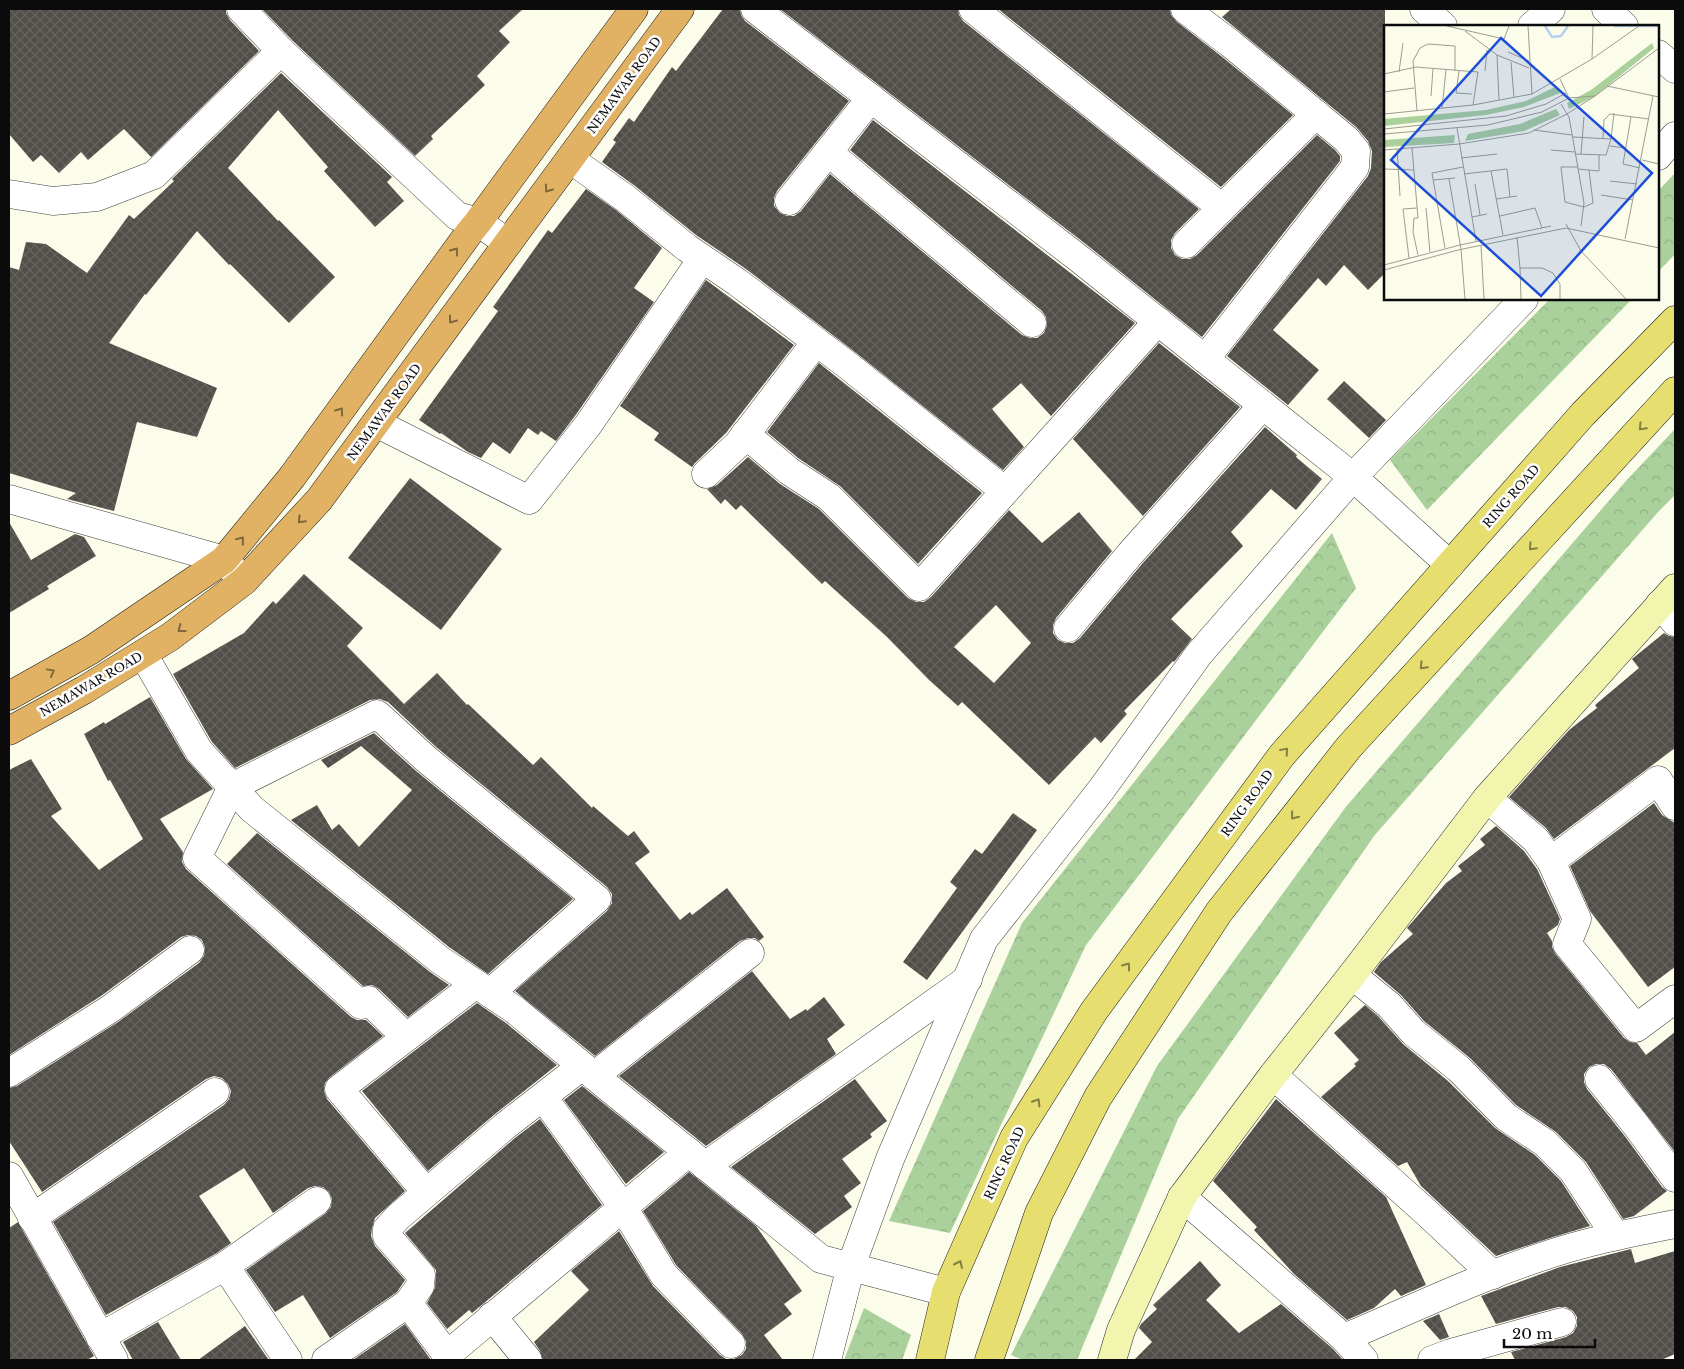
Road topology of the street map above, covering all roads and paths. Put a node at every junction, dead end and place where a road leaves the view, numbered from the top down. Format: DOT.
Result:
graph roads {
  1 [pos="241,9"];
  2 [pos="634,9"];
  3 [pos="680,9"];
  4 [pos="755,9"];
  5 [pos="973,9"];
  6 [pos="1185,9"];
  7 [pos="1424,9"];
  8 [pos="1550,9"];
  9 [pos="1606,9"];
  10 [pos="1442,25"];
  11 [pos="1533,25"];
  12 [pos="1623,25"];
  13 [pos="281,51"];
  14 [pos="1659,55"];
  15 [pos="1675,69"];
  16 [pos="871,98"];
  17 [pos="1316,114"];
  18 [pos="1675,136"];
  19 [pos="828,152"];
  20 [pos="1659,155"];
  21 [pos="570,159"];
  22 [pos="9,194"];
  23 [pos="789,201"];
  24 [pos="1222,208"];
  25 [pos="478,222"];
  26 [pos="508,244"];
  27 [pos="1186,244"];
  28 [pos="702,259"];
  29 [pos="1523,300"];
  30 [pos="1675,320"];
  31 [pos="1158,321"];
  32 [pos="1032,323"];
  33 [pos="816,342"];
  34 [pos="1205,359"];
  35 [pos="1675,391"];
  36 [pos="1263,405"];
  37 [pos="376,423"];
  38 [pos="745,434"];
  39 [pos="706,474"];
  40 [pos="292,477"];
  41 [pos="1353,477"];
  42 [pos="1005,491"];
  43 [pos="9,499"];
  44 [pos="319,500"];
  45 [pos="224,560"];
  46 [pos="1450,565"];
  47 [pos="244,581"];
  48 [pos="1670,604"];
  49 [pos="1068,628"];
  50 [pos="143,654"];
  51 [pos="9,696"];
  52 [pos="9,732"];
  53 [pos="232,787"];
  54 [pos="1487,798"];
  55 [pos="1675,806"];
  56 [pos="1551,861"];
  57 [pos="190,950"];
  58 [pos="750,953"];
  59 [pos="1352,975"];
  60 [pos="968,979"];
  61 [pos="482,989"];
  62 [pos="1675,998"];
  63 [pos="406,1037"];
  64 [pos="588,1071"];
  65 [pos="9,1072"];
  66 [pos="1273,1075"];
  67 [pos="1599,1079"];
  68 [pos="215,1092"];
  69 [pos="543,1097"];
  70 [pos="697,1159"];
  71 [pos="9,1176"];
  72 [pos="1675,1178"];
  73 [pos="426,1192"];
  74 [pos="1182,1197"];
  75 [pos="317,1201"];
  76 [pos="623,1207"];
  77 [pos="32,1218"];
  78 [pos="1675,1224"];
  79 [pos="1615,1235"];
  80 [pos="225,1266"];
  81 [pos="850,1266"];
  82 [pos="1493,1275"];
  83 [pos="946,1292"];
  84 [pos="408,1303"];
  85 [pos="492,1316"];
  86 [pos="1562,1322"];
  87 [pos="100,1336"];
  88 [pos="1344,1338"];
  89 [pos="731,1344"];
  90 [pos="448,1357"];
  91 [pos="114,1360"];
  92 [pos="288,1360"];
  93 [pos="326,1360"];
  94 [pos="528,1360"];
  95 [pos="827,1360"];
  96 [pos="930,1360"];
  97 [pos="989,1360"];
  98 [pos="1112,1360"];
  99 [pos="1364,1360"];
  100 [pos="1432,1360"];
  1 -- 13 [label="street"];
  2 -- 25 [label="highway"];
  3 -- 21 [label="highway, NEMAWAR ROAD"];
  4 -- 16 [label="street"];
  5 -- 24 [label="street"];
  6 -- 17 [label="street"];
  7 -- 10 [label="street"];
  8 -- 11 [label="street"];
  9 -- 12 [label="street"];
  13 -- 22 [label="street"];
  13 -- 25 [label="street"];
  14 -- 15 [label="street"];
  16 -- 19 [label="street"];
  16 -- 31 [label="street"];
  17 -- 24 [label="street"];
  17 -- 34 [label="street"];
  18 -- 20 [label="street"];
  19 -- 23 [label="street"];
  19 -- 32 [label="street"];
  21 -- 26 [label="highway, NEMAWAR ROAD, one-way"];
  21 -- 28 [label="street"];
  24 -- 27 [label="street"];
  25 -- 26 [label="street"];
  40 -- 25 [label="highway, one-way"];
  26 -- 37 [label="highway, NEMAWAR ROAD, one-way"];
  28 -- 33 [label="street"];
  28 -- 37 [label="street"];
  29 -- 41 [label="street"];
  30 -- 46 [label="main road, RING ROAD"];
  31 -- 34 [label="street"];
  31 -- 42 [label="street"];
  33 -- 38 [label="street"];
  33 -- 42 [label="street"];
  34 -- 36 [label="street"];
  35 -- 97 [label="main road, one-way"];
  36 -- 41 [label="street"];
  36 -- 49 [label="street"];
  37 -- 44 [label="highway, NEMAWAR ROAD"];
  38 -- 39 [label="street"];
  38 -- 42 [label="street"];
  40 -- 44 [label="highway"];
  45 -- 40 [label="highway, one-way"];
  41 -- 46 [label="street"];
  41 -- 60 [label="street"];
  43 -- 45 [label="street"];
  44 -- 47 [label="highway, NEMAWAR ROAD, one-way"];
  45 -- 47 [label="street"];
  51 -- 45 [label="highway, one-way"];
  83 -- 46 [label="main road, RING ROAD, one-way"];
  47 -- 50 [label="highway, NEMAWAR ROAD, one-way"];
  48 -- 54 [label="street"];
  50 -- 52 [label="highway, NEMAWAR ROAD"];
  50 -- 53 [label="street"];
  53 -- 61 [label="street"];
  53 -- 61 [label="street"];
  53 -- 63 [label="street"];
  54 -- 56 [label="street"];
  54 -- 59 [label="street"];
  55 -- 56 [label="street"];
  56 -- 62 [label="street"];
  57 -- 65 [label="street"];
  58 -- 64 [label="street"];
  59 -- 66 [label="street"];
  59 -- 79 [label="street"];
  60 -- 70 [label="street"];
  60 -- 81 [label="street"];
  61 -- 63 [label="street"];
  61 -- 64 [label="street"];
  63 -- 73 [label="street"];
  64 -- 69 [label="street"];
  64 -- 70 [label="street"];
  66 -- 74 [label="street"];
  66 -- 82 [label="street"];
  67 -- 72 [label="street"];
  68 -- 77 [label="street"];
  69 -- 73 [label="street"];
  69 -- 76 [label="street"];
  70 -- 76 [label="street"];
  70 -- 81 [label="street"];
  71 -- 77 [label="street"];
  73 -- 84 [label="street"];
  74 -- 88 [label="street"];
  74 -- 98 [label="street"];
  75 -- 80 [label="street"];
  76 -- 85 [label="street"];
  76 -- 89 [label="street"];
  77 -- 87 [label="street"];
  78 -- 79 [label="street"];
  79 -- 82 [label="street"];
  80 -- 87 [label="street"];
  80 -- 92 [label="street"];
  81 -- 83 [label="street"];
  81 -- 95 [label="street"];
  82 -- 88 [label="street"];
  83 -- 96 [label="main road, RING ROAD"];
  84 -- 90 [label="street"];
  84 -- 93 [label="street"];
  85 -- 90 [label="street"];
  85 -- 94 [label="street"];
  86 -- 100 [label="street"];
  87 -- 91 [label="street"];
  88 -- 99 [label="street"];
}
